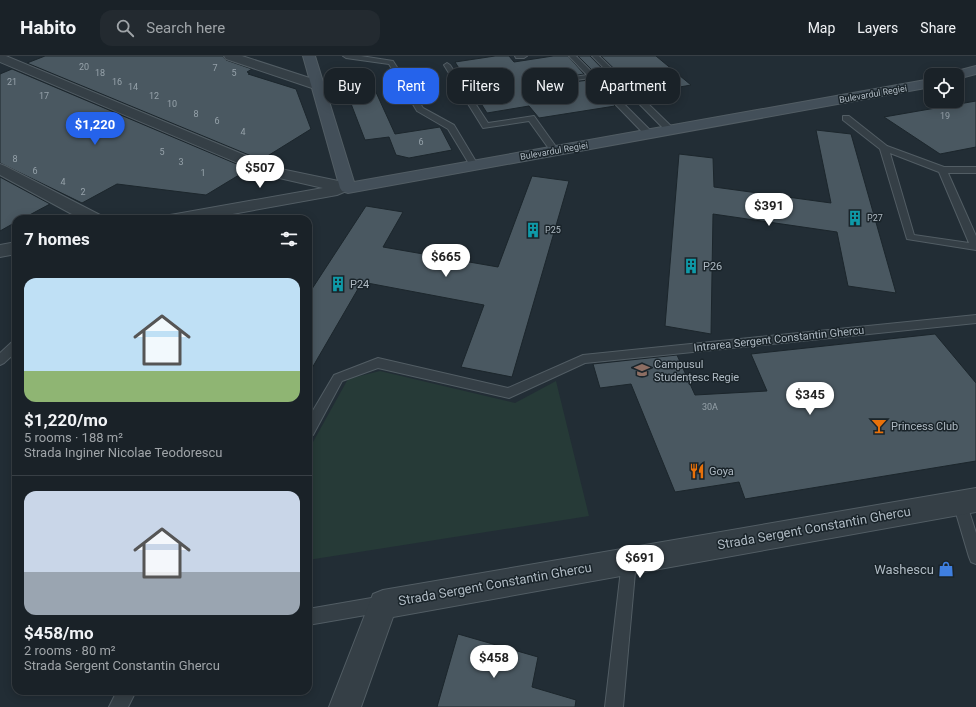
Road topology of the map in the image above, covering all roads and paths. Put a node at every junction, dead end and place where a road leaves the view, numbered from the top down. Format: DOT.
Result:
graph roads {
  1 [pos="23,56"];
  2 [pos="230,56"];
  3 [pos="309,56"];
  4 [pos="346,56"];
  5 [pos="572,56"];
  6 [pos="595,56"];
  7 [pos="0,58"];
  8 [pos="447,65"];
  9 [pos="586,70"];
  10 [pos="964,76"];
  11 [pos="975,77"];
  12 [pos="964,79"];
  13 [pos="924,84"];
  14 [pos="317,85"];
  15 [pos="620,104"];
  16 [pos="846,118"];
  17 [pos="670,130"];
  18 [pos="649,134"];
  19 [pos="238,143"];
  20 [pos="884,148"];
  21 [pos="555,151"];
  22 [pos="282,161"];
  23 [pos="474,165"];
  24 [pos="0,169"];
  25 [pos="943,170"];
  26 [pos="976,170"];
  27 [pos="348,188"];
  28 [pos="86,215"];
  29 [pos="198,215"];
  30 [pos="12,249"];
  31 [pos="0,251"];
  32 [pos="976,320"];
  33 [pos="12,349"];
  34 [pos="0,360"];
  35 [pos="312,424"];
  36 [pos="968,501"];
  37 [pos="976,557"];
  38 [pos="629,560"];
  39 [pos="383,604"];
  40 [pos="312,616"];
  41 [pos="125,695"];
  42 [pos="118,707"];
  43 [pos="345,707"];
  44 [pos="614,707"];
  1 -- 19 [label="street"];
  2 -- 14 [label="street"];
  3 -- 14 [label="street"];
  4 -- 23 [label="lane"];
  5 -- 9 [label="lane"];
  6 -- 17 [label="lane"];
  7 -- 27 [label="street"];
  8 -- 21 [label="lane"];
  10 -- 11 [label="street"];
  11 -- 12 [label="street"];
  13 -- 17 [label="street, Bulevardul Regiei"];
  14 -- 27 [label="street"];
  15 -- 18 [label="lane"];
  16 -- 20 [label="lane"];
  17 -- 18 [label="street, Bulevardul Regiei"];
  18 -- 21 [label="street, Bulevardul Regiei"];
  20 -- 25 [label="lane"];
  20 -- 25 [label="lane"];
  21 -- 23 [label="street, Bulevardul Regiei"];
  22 -- 27 [label="street"];
  23 -- 27 [label="street, Bulevardul Regiei"];
  24 -- 28 [label="street"];
  25 -- 26 [label="lane"];
  27 -- 29 [label="street, Bulevardul Regiei"];
  30 -- 31 [label="street"];
  32 -- 35 [label="lane, Intrarea Sergent Constantin Ghercu"];
  33 -- 34 [label="lane"];
  36 -- 37 [label="lane"];
  36 -- 38 [label="street, Strada Sergent Constantin Ghercu"];
  38 -- 39 [label="street, Strada Sergent Constantin Ghercu"];
  38 -- 44 [label="lane"];
  39 -- 40 [label="lane"];
  39 -- 43 [label="street, Strada Sergent Constantin Ghercu"];
  41 -- 42 [label="lane"];
}
